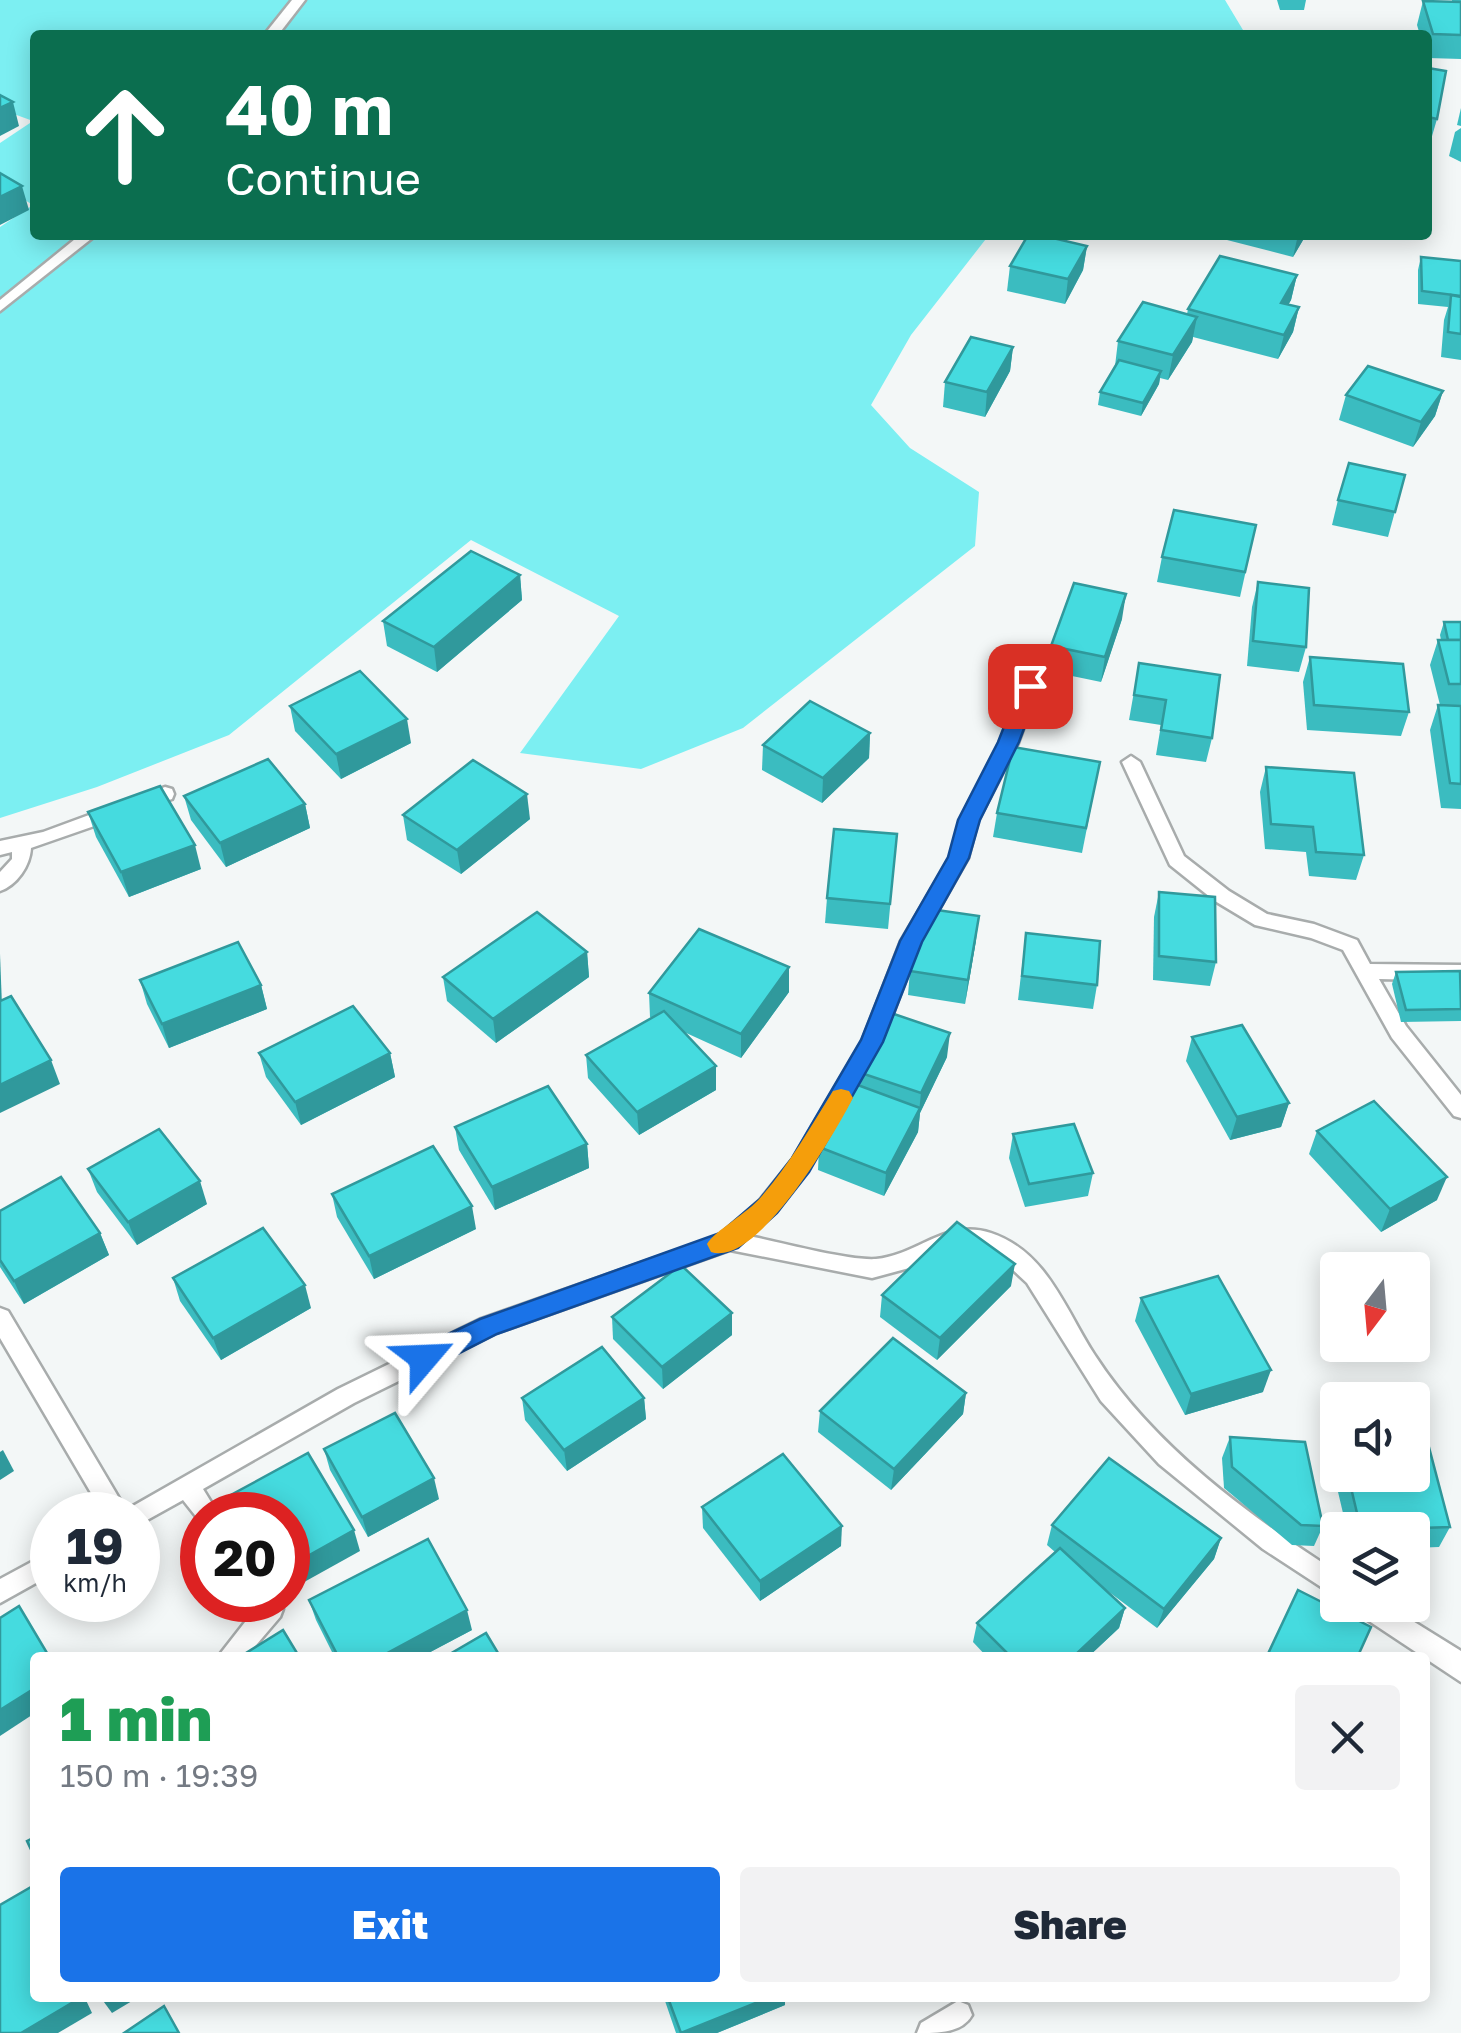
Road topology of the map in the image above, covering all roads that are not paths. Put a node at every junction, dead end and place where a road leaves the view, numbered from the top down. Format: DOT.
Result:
graph roads {
  1 [pos="299,0"];
  2 [pos="275,30"];
  3 [pos="83,240"];
  4 [pos="0,307"];
  5 [pos="1030,686"];
  6 [pos="1131,762"];
  7 [pos="166,794"];
  8 [pos="22,843"];
  9 [pos="0,848"];
  10 [pos="0,884"];
  11 [pos="1367,971"];
  12 [pos="1461,973"];
  13 [pos="1461,1110"];
  14 [pos="729,1240"];
  15 [pos="0,1318"];
  16 [pos="187,1486"];
  17 [pos="104,1492"];
  18 [pos="191,1492"];
  19 [pos="160,1501"];
  20 [pos="30,1575"];
  21 [pos="1320,1575"];
  22 [pos="0,1592"];
  23 [pos="260,1622"];
  24 [pos="1393,1622"];
  25 [pos="234,1652"];
  26 [pos="1461,1670"];
  27 [pos="958,2015"];
  28 [pos="931,2033"];
  1 -- 2 [label="lane"];
  3 -- 4 [label="lane"];
  5 -- 14 [label="lane"];
  6 -- 11 [label="lane"];
  7 -- 8 [label="lane"];
  8 -- 9 [label="lane"];
  8 -- 10 [label="lane"];
  11 -- 12 [label="lane"];
  11 -- 13 [label="lane"];
  14 -- 16 [label="lane"];
  14 -- 21 [label="lane"];
  15 -- 17 [label="lane"];
  16 -- 18 [label="lane"];
  16 -- 19 [label="lane"];
  20 -- 22 [label="lane"];
  23 -- 25 [label="lane"];
  24 -- 26 [label="lane"];
  27 -- 28 [label="lane"];
}
